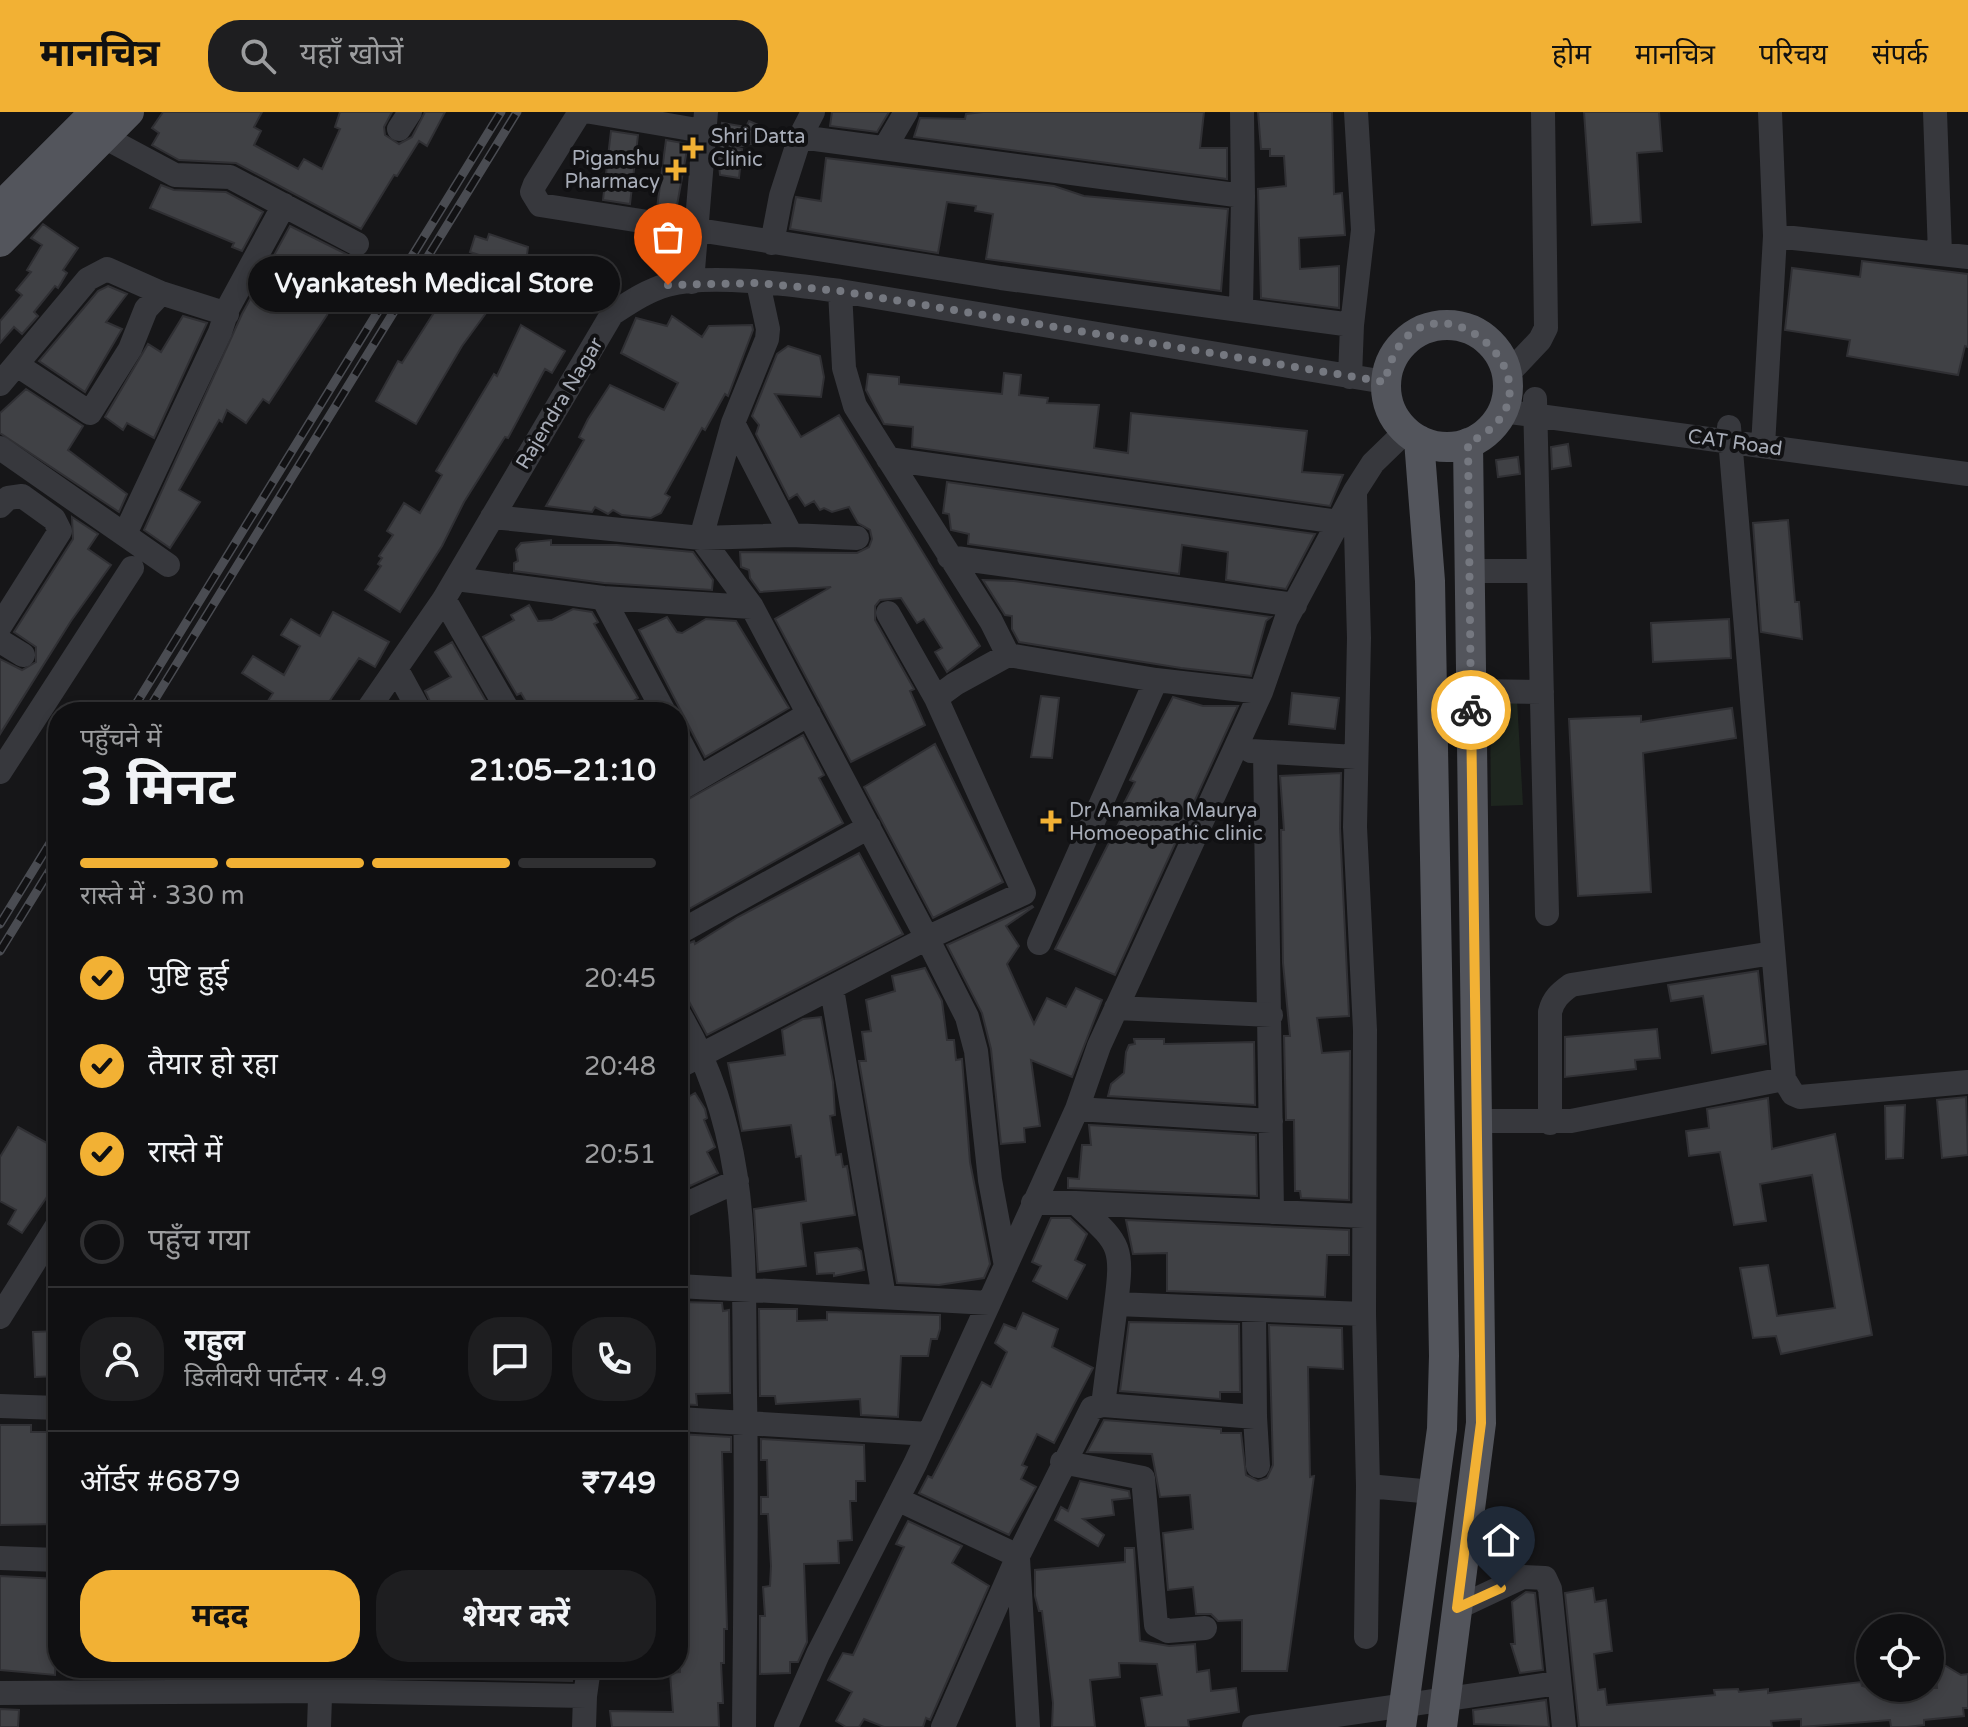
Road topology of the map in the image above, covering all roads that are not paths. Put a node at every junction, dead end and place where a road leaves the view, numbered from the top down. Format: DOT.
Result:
graph roads {
  1 [pos="129,112"];
  2 [pos="580,112"];
  3 [pos="591,112"];
  4 [pos="813,112"];
  5 [pos="906,112"];
  6 [pos="1242,112"];
  7 [pos="1356,112"];
  8 [pos="1543,112"];
  9 [pos="1770,112"];
  10 [pos="1935,112"];
  11 [pos="705,122"];
  12 [pos="99,124"];
  13 [pos="800,137"];
  14 [pos="886,146"];
  15 [pos="1243,196"];
  16 [pos="284,205"];
  17 [pos="0,207"];
  18 [pos="696,232"];
  19 [pos="1775,236"];
  20 [pos="0,242"];
  21 [pos="772,243"];
  22 [pos="357,244"];
  23 [pos="1940,254"];
  24 [pos="1968,257"];
  25 [pos="692,282"];
  26 [pos="758,283"];
  27 [pos="840,291"];
  28 [pos="161,293"];
  29 [pos="1241,308"];
  30 [pos="227,314"];
  31 [pos="1352,325"];
  32 [pos="17,365"];
  33 [pos="1350,377"];
  34 [pos="1385,382"];
  35 [pos="0,384"];
  36 [pos="1517,399"];
  37 [pos="733,423"];
  38 [pos="1730,434"];
  39 [pos="1413,436"];
  40 [pos="1764,438"];
  41 [pos="1468,443"];
  42 [pos="0,448"];
  43 [pos="888,459"];
  44 [pos="1968,460"];
  45 [pos="1968,474"];
  46 [pos="1355,491"];
  47 [pos="0,506"];
  48 [pos="492,517"];
  49 [pos="1339,522"];
  50 [pos="125,534"];
  51 [pos="791,535"];
  52 [pos="701,538"];
  53 [pos="857,538"];
  54 [pos="949,557"];
  55 [pos="168,565"];
  56 [pos="132,568"];
  57 [pos="1470,571"];
  58 [pos="1539,571"];
  59 [pos="450,589"];
  60 [pos="603,598"];
  61 [pos="1295,605"];
  62 [pos="752,607"];
  63 [pos="888,613"];
  64 [pos="0,626"];
  65 [pos="0,641"];
  66 [pos="23,655"];
  67 [pos="1008,655"];
  68 [pos="397,670"];
  69 [pos="1156,680"];
  70 [pos="1471,691"];
  71 [pos="1261,692"];
  72 [pos="1542,692"];
  73 [pos="936,698"];
  74 [pos="373,702"];
  75 [pos="415,702"];
  76 [pos="504,702"];
  77 [pos="659,702"];
  78 [pos="809,714"];
  79 [pos="1233,750"];
  80 [pos="1265,752"];
  81 [pos="1356,757"];
  82 [pos="2,765"];
  83 [pos="688,784"];
  84 [pos="869,827"];
  85 [pos="1024,893"];
  86 [pos="1547,914"];
  87 [pos="688,927"];
  88 [pos="927,938"];
  89 [pos="1773,953"];
  90 [pos="832,989"];
  91 [pos="1116,1008"];
  92 [pos="1271,1015"];
  93 [pos="688,1028"];
  94 [pos="704,1054"];
  95 [pos="688,1062"];
  96 [pos="1784,1079"];
  97 [pos="1968,1082"];
  98 [pos="1077,1109"];
  99 [pos="1271,1121"];
  100 [pos="1477,1121"];
  101 [pos="1550,1123"];
  102 [pos="737,1181"];
  103 [pos="688,1203"];
  104 [pos="1033,1203"];
  105 [pos="1076,1203"];
  106 [pos="1272,1212"];
  107 [pos="1364,1216"];
  108 [pos="48,1241"];
  109 [pos="48,1265"];
  110 [pos="1006,1266"];
  111 [pos="33,1267"];
  112 [pos="688,1286"];
  113 [pos="744,1289"];
  114 [pos="884,1297"];
  115 [pos="989,1303"];
  116 [pos="1116,1304"];
  117 [pos="1254,1312"];
  118 [pos="1364,1314"];
  119 [pos="0,1317"];
  120 [pos="1103,1405"];
  121 [pos="0,1406"];
  122 [pos="48,1408"];
  123 [pos="1255,1417"];
  124 [pos="688,1419"];
  125 [pos="746,1420"];
  126 [pos="929,1434"];
  127 [pos="1062,1462"];
  128 [pos="1258,1466"];
  129 [pos="1368,1486"];
  130 [pos="1433,1492"];
  131 [pos="897,1499"];
  132 [pos="1018,1556"];
  133 [pos="0,1558"];
  134 [pos="48,1560"];
  135 [pos="1457,1608"];
  136 [pos="1205,1628"];
  137 [pos="1366,1637"];
  138 [pos="588,1678"];
  139 [pos="320,1680"];
  140 [pos="1558,1683"];
  141 [pos="0,1693"];
  142 [pos="585,1696"];
  143 [pos="1444,1714"];
  144 [pos="1402,1716"];
  145 [pos="1334,1721"];
  146 [pos="319,1727"];
  147 [pos="584,1727"];
  148 [pos="744,1727"];
  149 [pos="786,1727"];
  150 [pos="943,1727"];
  151 [pos="1028,1727"];
  152 [pos="1254,1727"];
  153 [pos="1564,1727"];
  1 -- 12 [label="main road"];
  2 -- 18 [label="street"];
  3 -- 11 [label="street"];
  4 -- 13 [label="street"];
  5 -- 14 [label="street"];
  6 -- 15 [label="street"];
  7 -- 31 [label="street"];
  8 -- 36 [label="street"];
  9 -- 19 [label="street"];
  10 -- 23 [label="street"];
  11 -- 18 [label="street"];
  12 -- 16 [label="street"];
  12 -- 17 [label="main road"];
  12 -- 20 [label="main road"];
  13 -- 14 [label="street"];
  13 -- 21 [label="street"];
  14 -- 15 [label="street"];
  15 -- 29 [label="street"];
  16 -- 22 [label="street"];
  16 -- 30 [label="street"];
  18 -- 21 [label="street"];
  18 -- 25 [label="street"];
  19 -- 23 [label="street"];
  19 -- 40 [label="street"];
  21 -- 29 [label="street"];
  23 -- 24 [label="street"];
  25 -- 26 [label="street, Rajendra Nagar"];
  25 -- 48 [label="street, Rajendra Nagar"];
  26 -- 27 [label="street, Rajendra Nagar"];
  26 -- 37 [label="street"];
  27 -- 33 [label="street, Rajendra Nagar"];
  27 -- 43 [label="street"];
  28 -- 30 [label="street"];
  28 -- 32 [label="street"];
  28 -- 32 [label="street"];
  29 -- 31 [label="street"];
  30 -- 50 [label="street"];
  31 -- 33 [label="street"];
  32 -- 35 [label="street"];
  33 -- 34 [label="street, Rajendra Nagar"];
  34 -- 36 [label="main road"];
  34 -- 39 [label="main road"];
  36 -- 38 [label="street, CAT Road"];
  36 -- 41 [label="main road"];
  36 -- 58 [label="street"];
  37 -- 51 [label="street"];
  37 -- 52 [label="street"];
  38 -- 40 [label="street, CAT Road"];
  38 -- 89 [label="street"];
  39 -- 41 [label="main road"];
  39 -- 46 [label="street"];
  39 -- 130 [label="main road"];
  40 -- 44 [label="street, CAT Road"];
  40 -- 45 [label="street, CAT Road"];
  41 -- 57 [label="main road"];
  42 -- 50 [label="street"];
  43 -- 49 [label="street"];
  43 -- 54 [label="street"];
  46 -- 49 [label="street"];
  46 -- 81 [label="street"];
  47 -- 64 [label="street"];
  48 -- 52 [label="street"];
  48 -- 59 [label="street, Rajendra Nagar"];
  49 -- 61 [label="street"];
  50 -- 55 [label="street"];
  51 -- 52 [label="street"];
  51 -- 53 [label="street"];
  52 -- 62 [label="street"];
  54 -- 61 [label="street"];
  54 -- 67 [label="street"];
  56 -- 82 [label="street"];
  57 -- 58 [label="street"];
  57 -- 70 [label="main road"];
  58 -- 72 [label="street"];
  59 -- 60 [label="street"];
  59 -- 68 [label="street, Rajendra Nagar"];
  59 -- 76 [label="street"];
  60 -- 62 [label="street"];
  60 -- 77 [label="street"];
  61 -- 71 [label="street"];
  62 -- 78 [label="street"];
  63 -- 73 [label="street"];
  65 -- 66 [label="street"];
  67 -- 69 [label="street"];
  67 -- 73 [label="street"];
  68 -- 74 [label="street, Rajendra Nagar"];
  68 -- 75 [label="street"];
  69 -- 71 [label="street"];
  69 -- 85 [label="street"];
  70 -- 72 [label="street"];
  70 -- 100 [label="main road"];
  71 -- 79 [label="street"];
  72 -- 86 [label="street"];
  73 -- 85 [label="street"];
  78 -- 83 [label="street"];
  78 -- 84 [label="street"];
  79 -- 80 [label="street"];
  79 -- 91 [label="street"];
  80 -- 81 [label="street"];
  80 -- 92 [label="street"];
  81 -- 107 [label="street"];
  84 -- 87 [label="street"];
  84 -- 88 [label="street"];
  85 -- 88 [label="street"];
  88 -- 90 [label="street"];
  88 -- 110 [label="street"];
  89 -- 96 [label="street"];
  89 -- 101 [label="street"];
  90 -- 94 [label="street"];
  90 -- 114 [label="street"];
  91 -- 92 [label="street"];
  91 -- 98 [label="street"];
  92 -- 99 [label="street"];
  93 -- 94 [label="street"];
  94 -- 95 [label="street"];
  94 -- 102 [label="street"];
  96 -- 97 [label="street"];
  96 -- 101 [label="street"];
  98 -- 99 [label="street"];
  98 -- 104 [label="street"];
  99 -- 106 [label="street"];
  100 -- 101 [label="street"];
  100 -- 135 [label="main road"];
  102 -- 103 [label="street"];
  102 -- 113 [label="street"];
  104 -- 105 [label="street"];
  104 -- 110 [label="street"];
  105 -- 106 [label="street"];
  105 -- 116 [label="street"];
  106 -- 107 [label="street"];
  107 -- 118 [label="street"];
  108 -- 111 [label="street"];
  109 -- 111 [label="street"];
  110 -- 115 [label="street"];
  111 -- 119 [label="street"];
  112 -- 113 [label="street"];
  113 -- 114 [label="street"];
  113 -- 125 [label="street"];
  114 -- 115 [label="street"];
  115 -- 126 [label="street"];
  116 -- 117 [label="street"];
  116 -- 120 [label="street"];
  117 -- 118 [label="street"];
  117 -- 123 [label="street"];
  118 -- 129 [label="street"];
  120 -- 123 [label="street"];
  120 -- 127 [label="street"];
  121 -- 122 [label="street"];
  123 -- 128 [label="street"];
  124 -- 125 [label="street"];
  125 -- 126 [label="street"];
  125 -- 148 [label="street"];
  126 -- 131 [label="street"];
  127 -- 132 [label="street"];
  127 -- 136 [label="street"];
  129 -- 130 [label="street"];
  129 -- 137 [label="street"];
  130 -- 144 [label="main road"];
  131 -- 132 [label="street"];
  131 -- 149 [label="street"];
  132 -- 150 [label="street"];
  132 -- 151 [label="street"];
  133 -- 134 [label="street"];
  135 -- 140 [label="street"];
  135 -- 143 [label="main road"];
  138 -- 142 [label="street"];
  139 -- 141 [label="street"];
  139 -- 142 [label="street"];
  139 -- 146 [label="street"];
  140 -- 143 [label="street"];
  140 -- 153 [label="street"];
  142 -- 147 [label="street"];
  143 -- 144 [label="street"];
  144 -- 145 [label="street"];
  145 -- 152 [label="street"];
}
